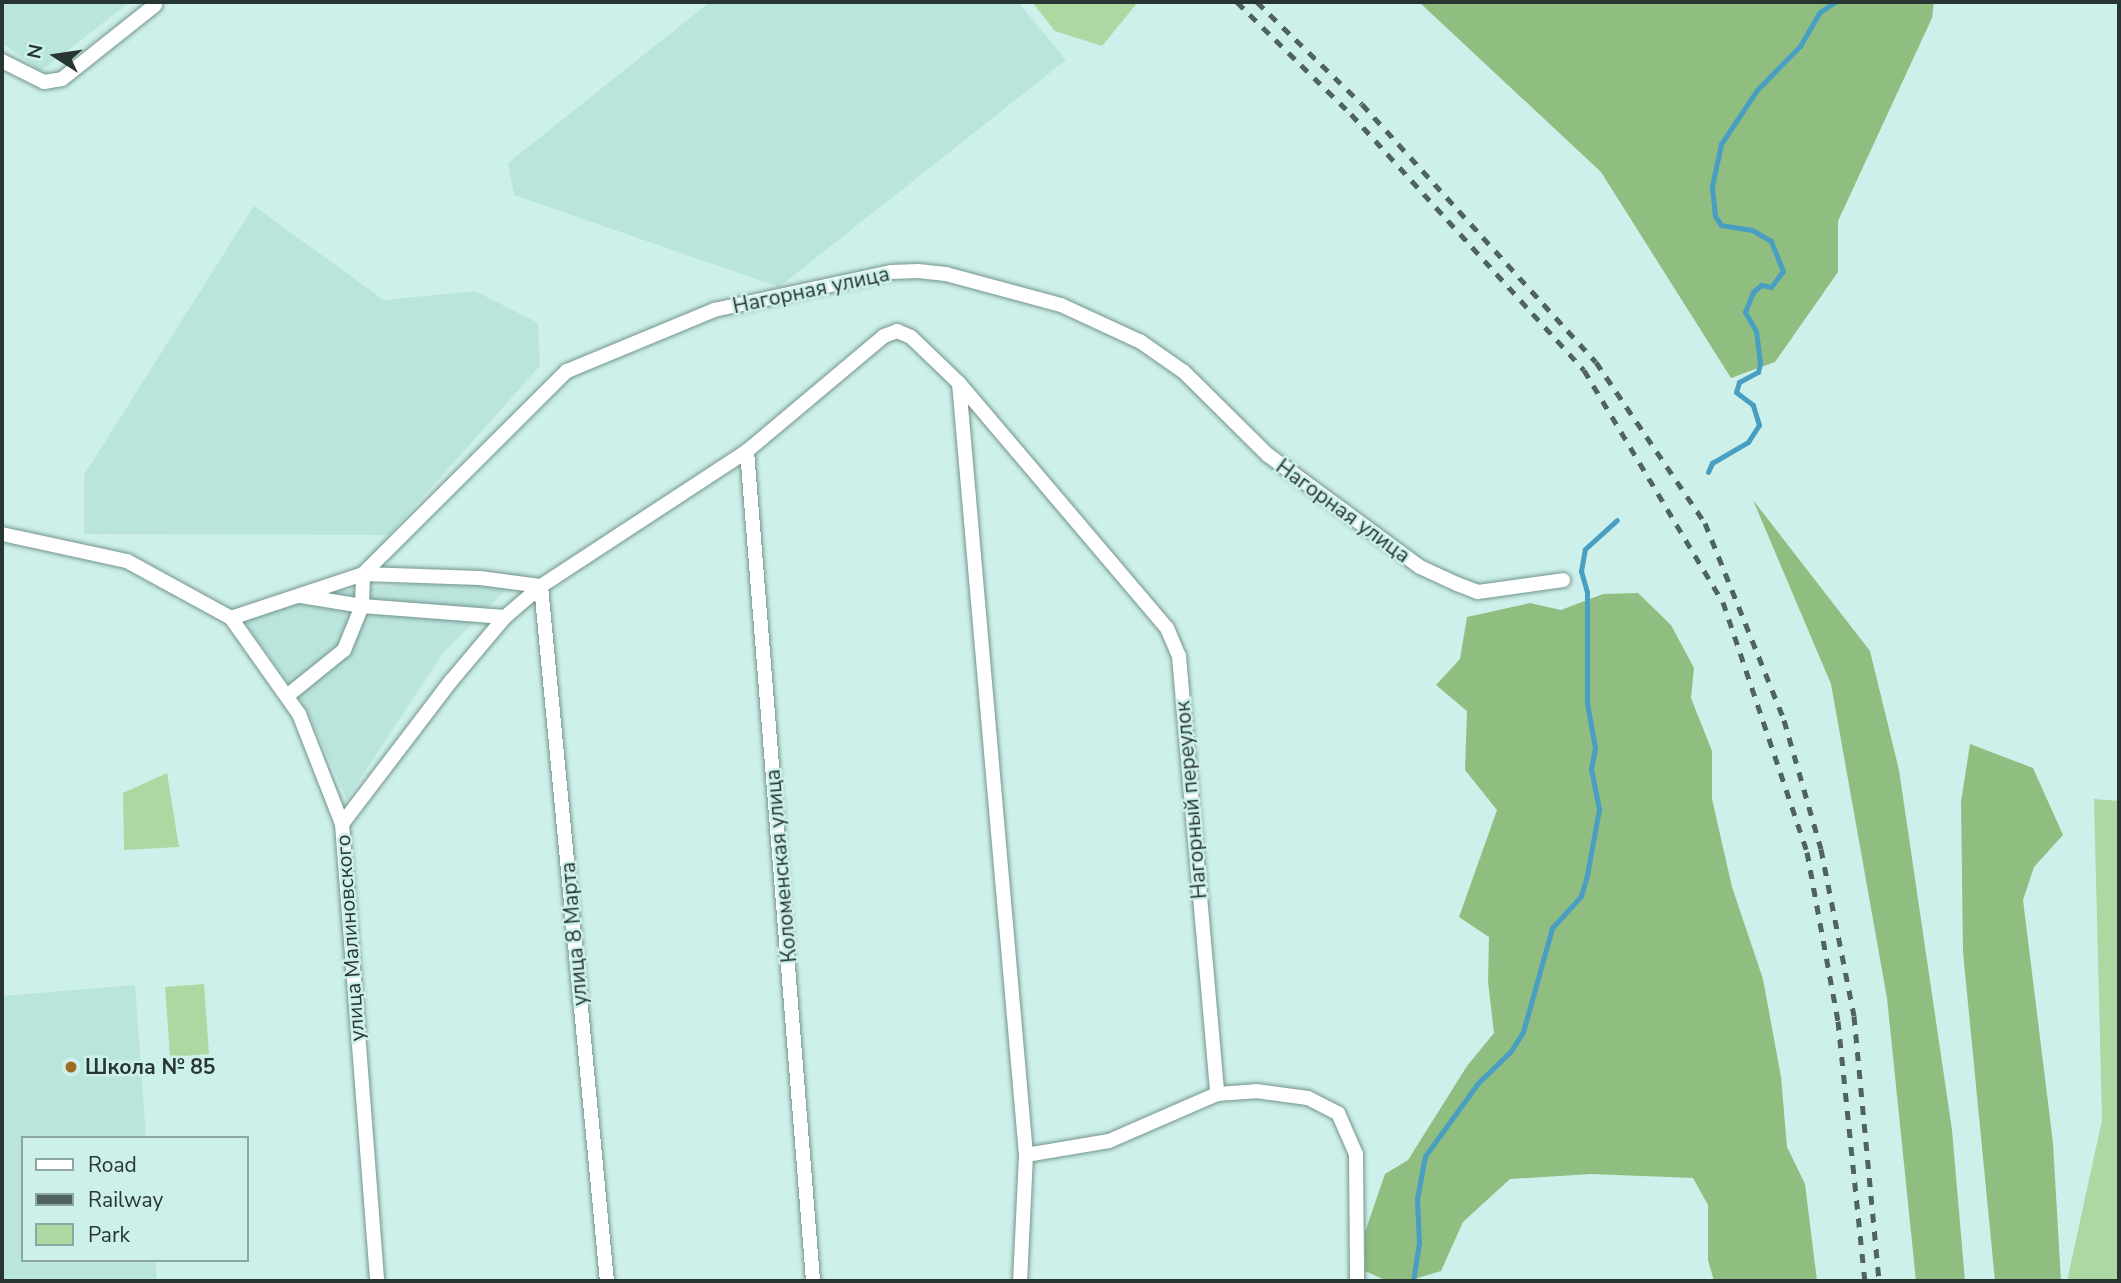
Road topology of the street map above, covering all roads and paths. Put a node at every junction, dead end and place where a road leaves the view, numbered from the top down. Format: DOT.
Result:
graph roads {
  1 [pos="155,5"];
  2 [pos="2,61"];
  3 [pos="959,383"];
  4 [pos="747,451"];
  5 [pos="2,534"];
  6 [pos="363,574"];
  7 [pos="1563,580"];
  8 [pos="541,586"];
  9 [pos="300,595"];
  10 [pos="362,607"];
  11 [pos="505,617"];
  12 [pos="231,618"];
  13 [pos="287,696"];
  14 [pos="342,824"];
  15 [pos="1217,1094"];
  16 [pos="1026,1155"];
  17 [pos="377,1281"];
  18 [pos="607,1281"];
  19 [pos="813,1281"];
  20 [pos="1020,1281"];
  21 [pos="1357,1281"];
  1 -- 2 [label="street"];
  3 -- 4 [label="street, Нагорный переулок"];
  3 -- 15 [label="street, Нагорный переулок"];
  3 -- 16 [label="street"];
  4 -- 8 [label="street"];
  4 -- 19 [label="street, Коломенская улица"];
  5 -- 12 [label="street, улица Малиновского"];
  6 -- 7 [label="street, Нагорная улица"];
  6 -- 8 [label="street"];
  6 -- 9 [label="street, Нагорная улица"];
  6 -- 10 [label="street"];
  8 -- 11 [label="street"];
  8 -- 18 [label="street, улица 8 Марта"];
  9 -- 10 [label="street"];
  9 -- 12 [label="street, Нагорная улица"];
  10 -- 11 [label="street"];
  10 -- 13 [label="street"];
  11 -- 14 [label="street"];
  12 -- 13 [label="street, улица Малиновского"];
  13 -- 14 [label="street, улица Малиновского"];
  14 -- 17 [label="street, улица Малиновского"];
  15 -- 16 [label="street"];
  15 -- 21 [label="street"];
  16 -- 20 [label="street"];
}
